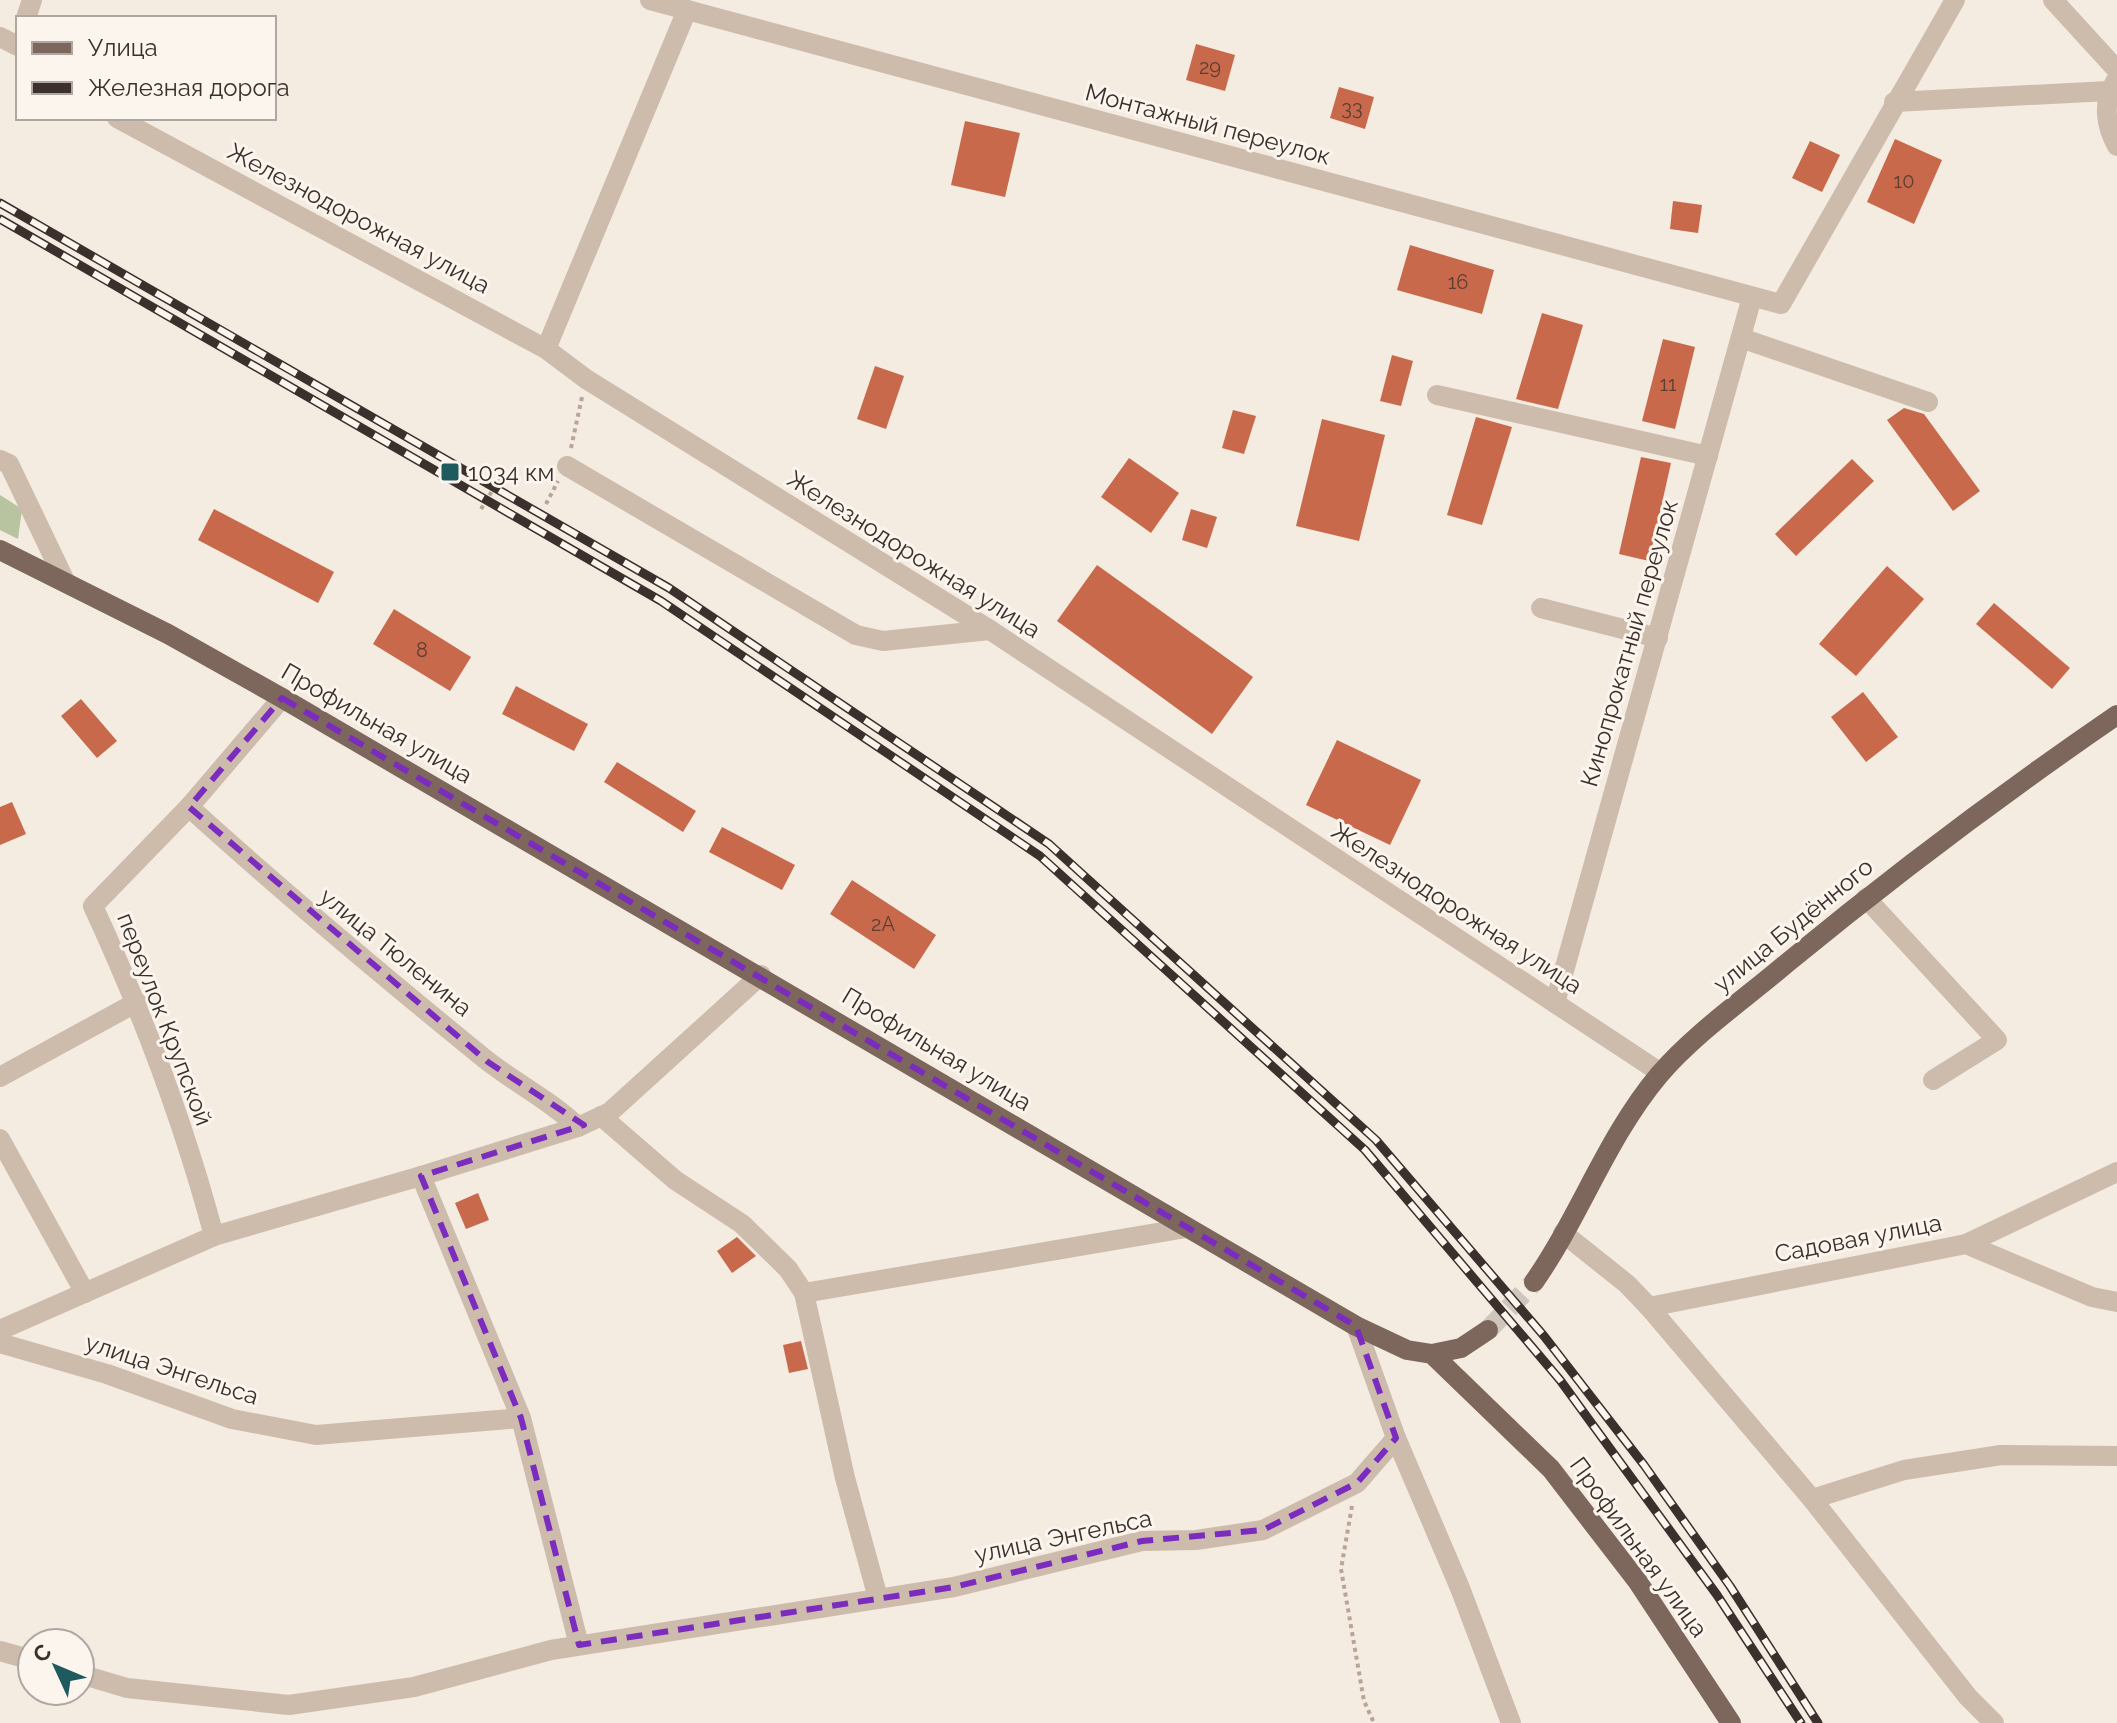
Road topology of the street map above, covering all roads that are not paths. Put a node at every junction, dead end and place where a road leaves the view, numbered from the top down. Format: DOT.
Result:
graph roads {
  1 [pos="650,0"];
  2 [pos="1955,0"];
  3 [pos="2053,0"];
  4 [pos="687,10"];
  5 [pos="2117,70"];
  6 [pos="2113,85"];
  7 [pos="1894,102"];
  8 [pos="121,120"];
  9 [pos="2117,146"];
  10 [pos="1752,297"];
  11 [pos="1741,338"];
  12 [pos="546,349"];
  13 [pos="1437,395"];
  14 [pos="1928,402"];
  15 [pos="1708,456"];
  16 [pos="0,460"];
  17 [pos="567,466"];
  18 [pos="0,550"];
  19 [pos="65,581"];
  20 [pos="1541,608"];
  21 [pos="990,630"];
  22 [pos="1658,638"];
  23 [pos="282,698"];
  24 [pos="2117,715"];
  25 [pos="189,807"];
  26 [pos="1866,898"];
  27 [pos="761,975"];
  28 [pos="137,1002"];
  29 [pos="1555,1003"];
  30 [pos="1661,1073"];
  31 [pos="0,1077"];
  32 [pos="1933,1080"];
  33 [pos="601,1116"];
  34 [pos="578,1127"];
  35 [pos="0,1139"];
  36 [pos="2117,1172"];
  37 [pos="421,1176"];
  38 [pos="1186,1228"];
  39 [pos="1563,1233"];
  40 [pos="214,1236"];
  41 [pos="1966,1244"];
  42 [pos="1534,1282"];
  43 [pos="85,1293"];
  44 [pos="804,1293"];
  45 [pos="2117,1302"];
  46 [pos="1649,1307"];
  47 [pos="1356,1326"];
  48 [pos="0,1330"];
  49 [pos="1488,1330"];
  50 [pos="0,1343"];
  51 [pos="1432,1354"];
  52 [pos="521,1418"];
  53 [pos="1396,1438"];
  54 [pos="2117,1456"];
  55 [pos="1812,1499"];
  56 [pos="878,1598"];
  57 [pos="579,1645"];
  58 [pos="96,1679"];
  59 [pos="1511,1723"];
  60 [pos="1731,1723"];
  61 [pos="1994,1723"];
  1 -- 4 [label="street, Монтажный переулок"];
  2 -- 7 [label="street"];
  3 -- 5 [label="street"];
  4 -- 10 [label="street, Монтажный переулок"];
  4 -- 12 [label="street"];
  6 -- 7 [label="street"];
  6 -- 9 [label="street"];
  7 -- 10 [label="street, Монтажный переулок"];
  8 -- 12 [label="street, Железнодорожная улица"];
  10 -- 11 [label="street, Кинопрокатный переулок"];
  11 -- 14 [label="street"];
  11 -- 15 [label="street, Кинопрокатный переулок"];
  12 -- 21 [label="street, Железнодорожная улица"];
  13 -- 15 [label="street"];
  15 -- 22 [label="street, Кинопрокатный переулок"];
  16 -- 19 [label="street"];
  17 -- 21 [label="street"];
  18 -- 19 [label="main road, Профильная улица"];
  19 -- 23 [label="main road, Профильная улица"];
  20 -- 22 [label="street"];
  21 -- 29 [label="street, Железнодорожная улица"];
  22 -- 29 [label="street, Кинопрокатный переулок"];
  23 -- 25 [label="street, переулок Крупской"];
  23 -- 27 [label="main road, Профильная улица"];
  24 -- 26 [label="main road, улица Будённого"];
  25 -- 28 [label="street, переулок Крупской"];
  25 -- 34 [label="street, улица Тюленина"];
  26 -- 30 [label="main road, улица Будённого"];
  26 -- 32 [label="street"];
  27 -- 33 [label="street"];
  27 -- 38 [label="main road, Профильная улица"];
  28 -- 31 [label="street"];
  28 -- 40 [label="street, переулок Крупской"];
  29 -- 30 [label="street, Железнодорожная улица"];
  30 -- 39 [label="main road, улица Будённого"];
  33 -- 34 [label="street"];
  33 -- 44 [label="street"];
  34 -- 37 [label="street"];
  35 -- 43 [label="street"];
  36 -- 41 [label="street"];
  37 -- 40 [label="street"];
  37 -- 52 [label="street"];
  38 -- 44 [label="street"];
  38 -- 47 [label="main road, Профильная улица"];
  39 -- 42 [label="main road, улица Будённого"];
  39 -- 46 [label="street"];
  40 -- 43 [label="street"];
  41 -- 45 [label="street, Садовая улица"];
  41 -- 46 [label="street, Садовая улица"];
  43 -- 48 [label="street"];
  44 -- 56 [label="street"];
  46 -- 55 [label="street"];
  47 -- 51 [label="main road, Профильная улица"];
  47 -- 53 [label="street"];
  49 -- 51 [label="main road"];
  50 -- 52 [label="street, улица Энгельса"];
  51 -- 60 [label="main road, Профильная улица"];
  52 -- 57 [label="street"];
  53 -- 56 [label="street, улица Энгельса"];
  53 -- 59 [label="street"];
  54 -- 55 [label="street"];
  55 -- 61 [label="street"];
  56 -- 57 [label="street, улица Энгельса"];
  57 -- 58 [label="street, улица Энгельса"];
}
